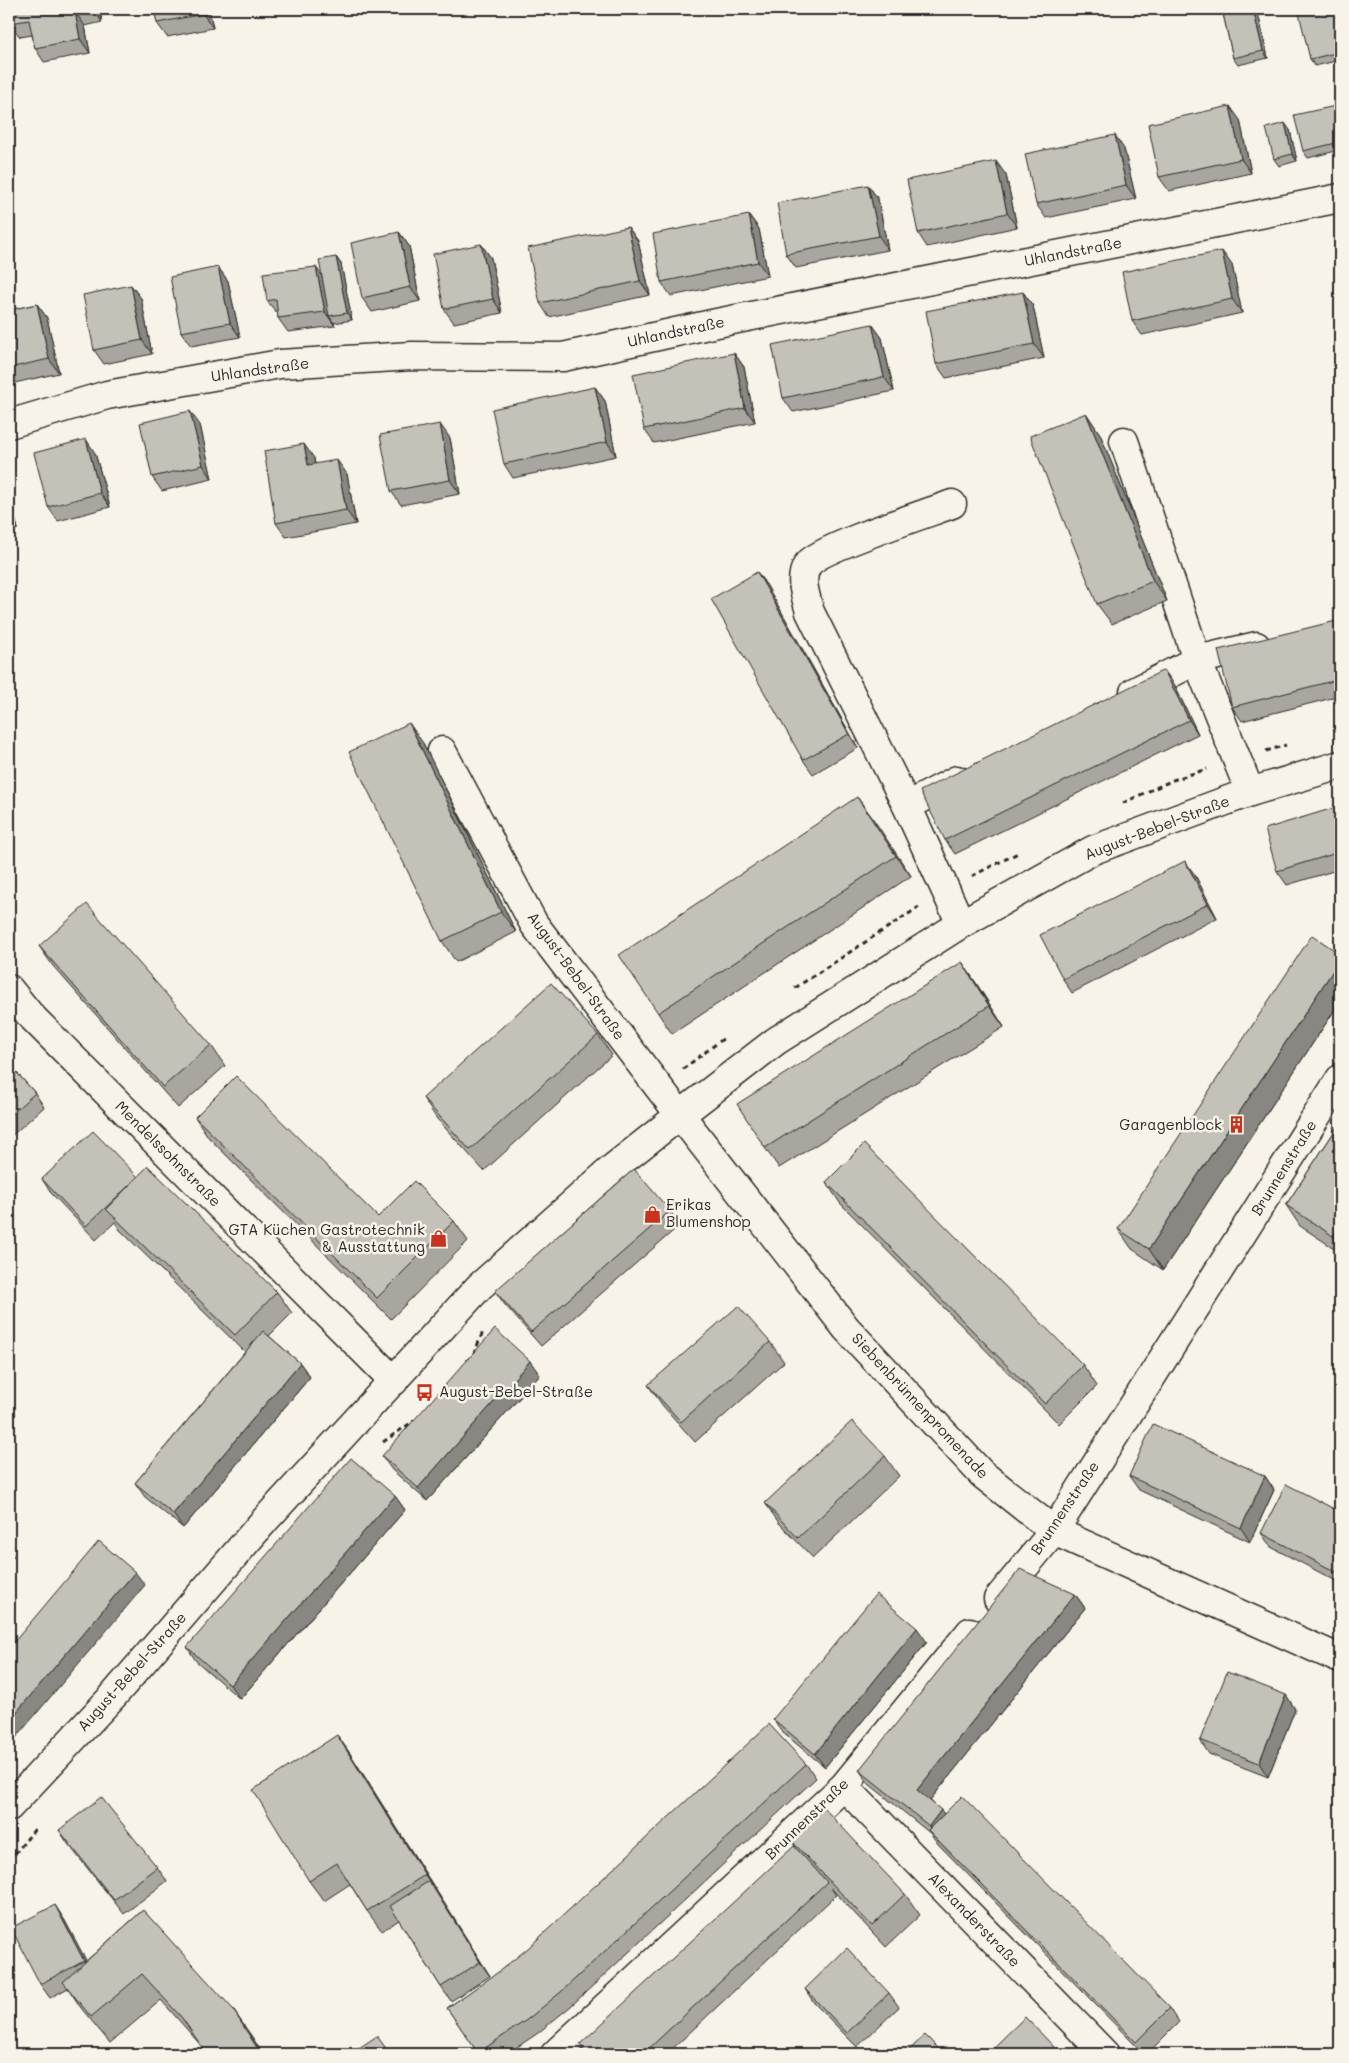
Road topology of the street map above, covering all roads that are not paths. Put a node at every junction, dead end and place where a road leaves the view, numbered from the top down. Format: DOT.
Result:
graph roads {
  1 [pos="1340,198"];
  2 [pos="9,424"];
  3 [pos="1124,441"];
  4 [pos="952,504"];
  5 [pos="1283,640"];
  6 [pos="1196,660"];
  7 [pos="1109,704"];
  8 [pos="442,751"];
  9 [pos="1340,765"];
  10 [pos="977,770"];
  11 [pos="1250,792"];
  12 [pos="907,806"];
  13 [pos="961,924"];
  14 [pos="9,989"];
  15 [pos="1340,1079"];
  16 [pos="680,1115"];
  17 [pos="394,1381"];
  18 [pos="1054,1531"];
  19 [pos="1340,1659"];
  20 [pos="844,1786"];
  21 [pos="9,1807"];
  22 [pos="555,2054"];
  23 [pos="1105,2054"];
  1 -- 2 [label="street, Uhlandstraße"];
  3 -- 6 [label="street, August-Bebel-Straße"];
  4 -- 12 [label="street"];
  5 -- 6 [label="street"];
  6 -- 7 [label="street"];
  6 -- 11 [label="street, August-Bebel-Straße"];
  8 -- 16 [label="street, August-Bebel-Straße"];
  9 -- 11 [label="street, August-Bebel-Straße"];
  10 -- 12 [label="street"];
  11 -- 13 [label="street, August-Bebel-Straße"];
  12 -- 13 [label="street"];
  13 -- 16 [label="street, August-Bebel-Straße"];
  14 -- 17 [label="street, Mendelssohnstraße"];
  15 -- 18 [label="street, Brunnenstraße"];
  16 -- 17 [label="street, August-Bebel-Straße"];
  16 -- 18 [label="street, Siebenbrünnenpromenade"];
  17 -- 21 [label="street, August-Bebel-Straße"];
  18 -- 19 [label="street, Siebenbrünnenpromenade"];
  18 -- 20 [label="street, Brunnenstraße"];
  20 -- 22 [label="street, Brunnenstraße"];
  20 -- 23 [label="street, Alexanderstraße"];
}
